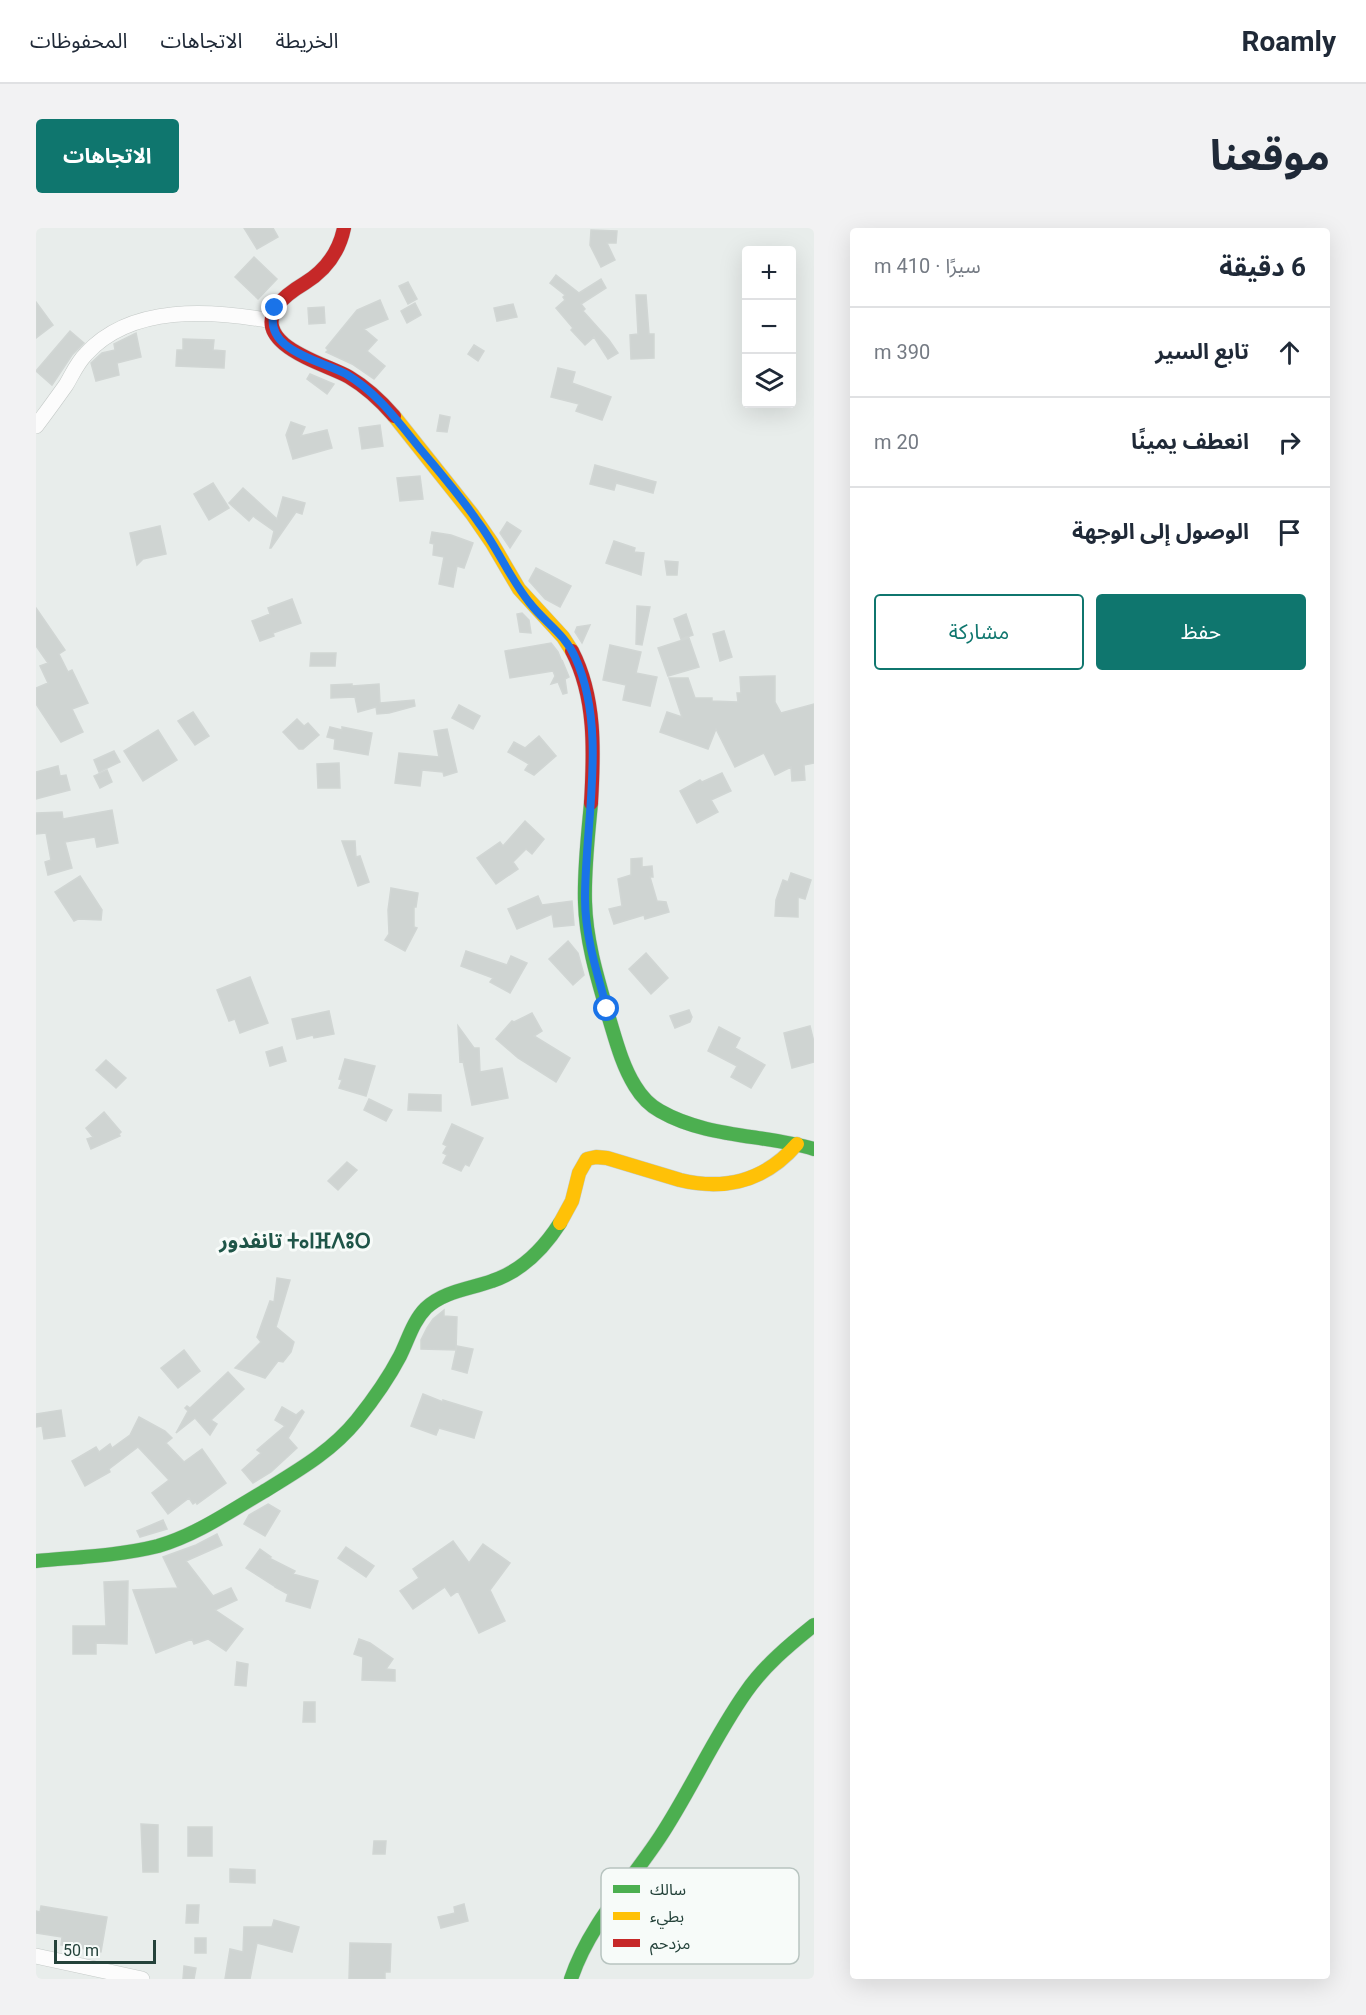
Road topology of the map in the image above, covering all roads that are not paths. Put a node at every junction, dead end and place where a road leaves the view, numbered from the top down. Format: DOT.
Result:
graph roads {
  1 [pos="344,228"];
  2 [pos="273,321"];
  3 [pos="36,426"];
  4 [pos="797,1144"];
  5 [pos="814,1149"];
  6 [pos="36,1561"];
  7 [pos="814,1625"];
  8 [pos="638,1868"];
  9 [pos="601,1918"];
  10 [pos="36,1956"];
  11 [pos="575,1976"];
  12 [pos="142,1979"];
  1 -- 2 [label="street"];
  2 -- 3 [label="street"];
  2 -- 4 [label="street"];
  4 -- 5 [label="street"];
  4 -- 6 [label="street"];
  7 -- 8 [label="street"];
  9 -- 11 [label="street"];
  10 -- 12 [label="street"];
}
